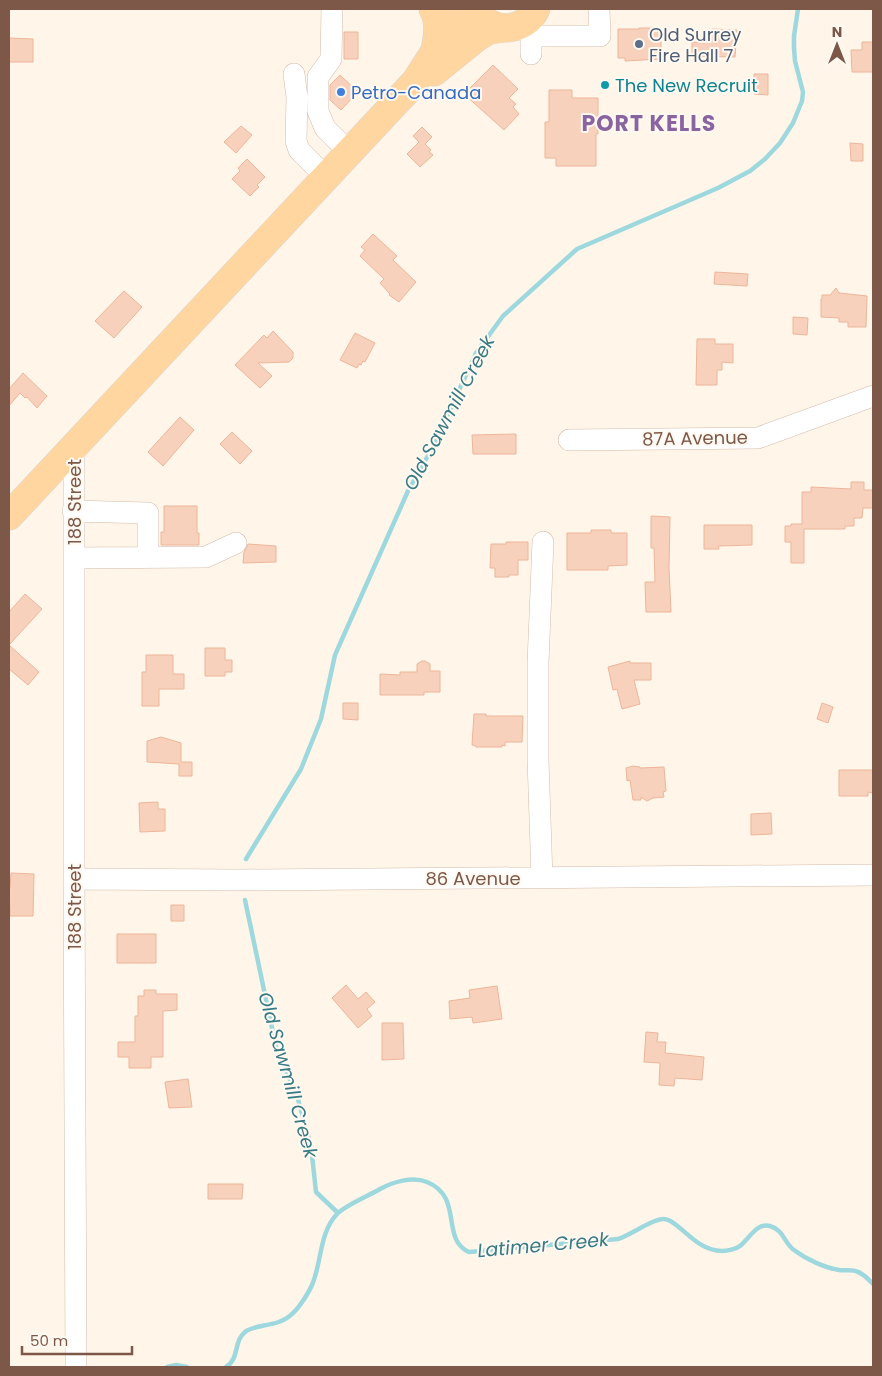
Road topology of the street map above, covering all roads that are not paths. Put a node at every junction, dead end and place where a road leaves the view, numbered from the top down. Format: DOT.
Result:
graph roads {
  1 [pos="332,9"];
  2 [pos="433,9"];
  3 [pos="470,9"];
  4 [pos="476,9"];
  5 [pos="599,9"];
  6 [pos="536,10"];
  7 [pos="504,28"];
  8 [pos="435,51"];
  9 [pos="531,54"];
  10 [pos="294,74"];
  11 [pos="415,82"];
  12 [pos="349,152"];
  13 [pos="326,177"];
  14 [pos="873,396"];
  15 [pos="569,440"];
  16 [pos="74,446"];
  17 [pos="73,511"];
  18 [pos="9,516"];
  19 [pos="543,542"];
  20 [pos="236,543"];
  21 [pos="74,558"];
  22 [pos="148,558"];
  23 [pos="873,875"];
  24 [pos="542,878"];
  25 [pos="74,879"];
  26 [pos="76,1367"];
  1 -- 12 [label="street"];
  2 -- 8 [label="main road"];
  3 -- 8 [label="main road"];
  4 -- 7 [label="main road"];
  5 -- 9 [label="street"];
  6 -- 7 [label="main road"];
  7 -- 11 [label="main road"];
  8 -- 11 [label="main road"];
  10 -- 13 [label="street"];
  11 -- 12 [label="main road"];
  12 -- 13 [label="main road"];
  13 -- 16 [label="main road"];
  14 -- 15 [label="street, 87A Avenue"];
  16 -- 17 [label="street, 188 Street"];
  16 -- 18 [label="main road"];
  17 -- 21 [label="street, 188 Street"];
  17 -- 22 [label="street"];
  19 -- 24 [label="street"];
  20 -- 22 [label="street"];
  21 -- 22 [label="street"];
  21 -- 25 [label="street, 188 Street"];
  23 -- 24 [label="street, 86 Avenue"];
  24 -- 25 [label="street, 86 Avenue"];
  25 -- 26 [label="street, 188 Street"];
}
